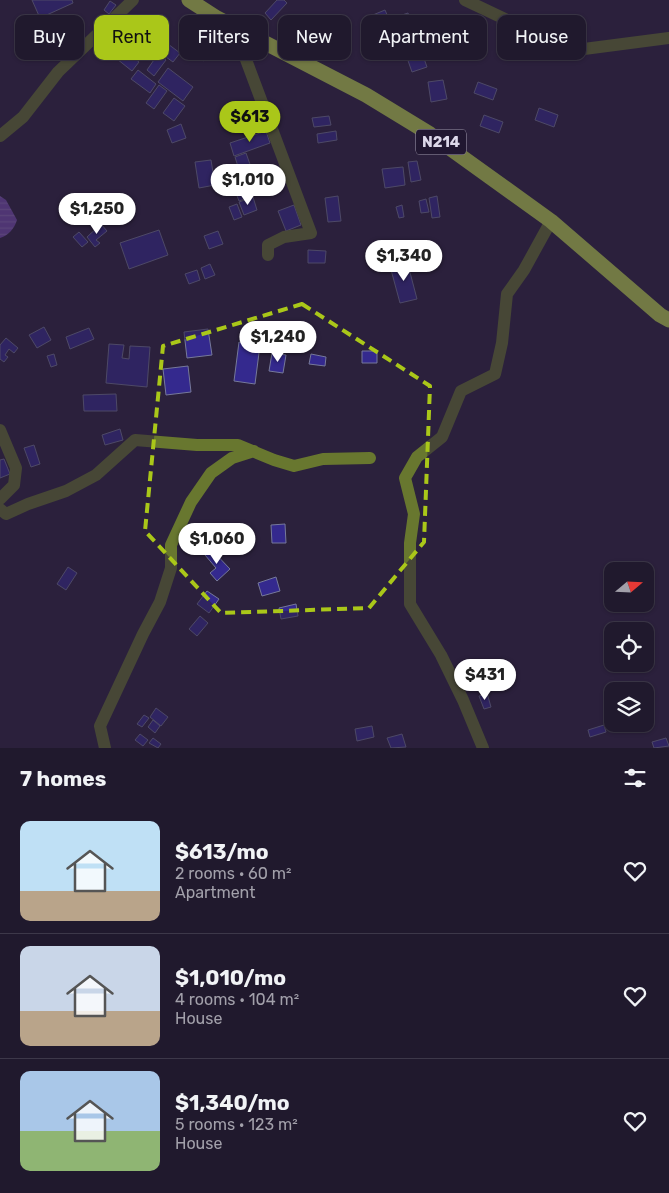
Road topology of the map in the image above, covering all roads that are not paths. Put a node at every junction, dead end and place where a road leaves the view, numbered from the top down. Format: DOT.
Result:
graph roads {
  1 [pos="134,0"];
  2 [pos="189,0"];
  3 [pos="465,0"];
  4 [pos="212,15"];
  5 [pos="669,38"];
  6 [pos="268,44"];
  7 [pos="246,60"];
  8 [pos="0,136"];
  9 [pos="551,221"];
  10 [pos="268,254"];
  11 [pos="669,320"];
  12 [pos="0,430"];
  13 [pos="254,451"];
  14 [pos="370,458"];
  15 [pos="0,499"];
  16 [pos="0,509"];
  17 [pos="104,748"];
  18 [pos="484,748"];
  1 -- 8 [label="street"];
  2 -- 4 [label="highway, N214"];
  3 -- 5 [label="street"];
  6 -- 9 [label="highway, N214"];
  7 -- 10 [label="street"];
  9 -- 11 [label="highway, N214"];
  9 -- 18 [label="street"];
  12 -- 15 [label="street"];
  13 -- 14 [label="street"];
  13 -- 16 [label="street"];
  13 -- 17 [label="street"];
}
